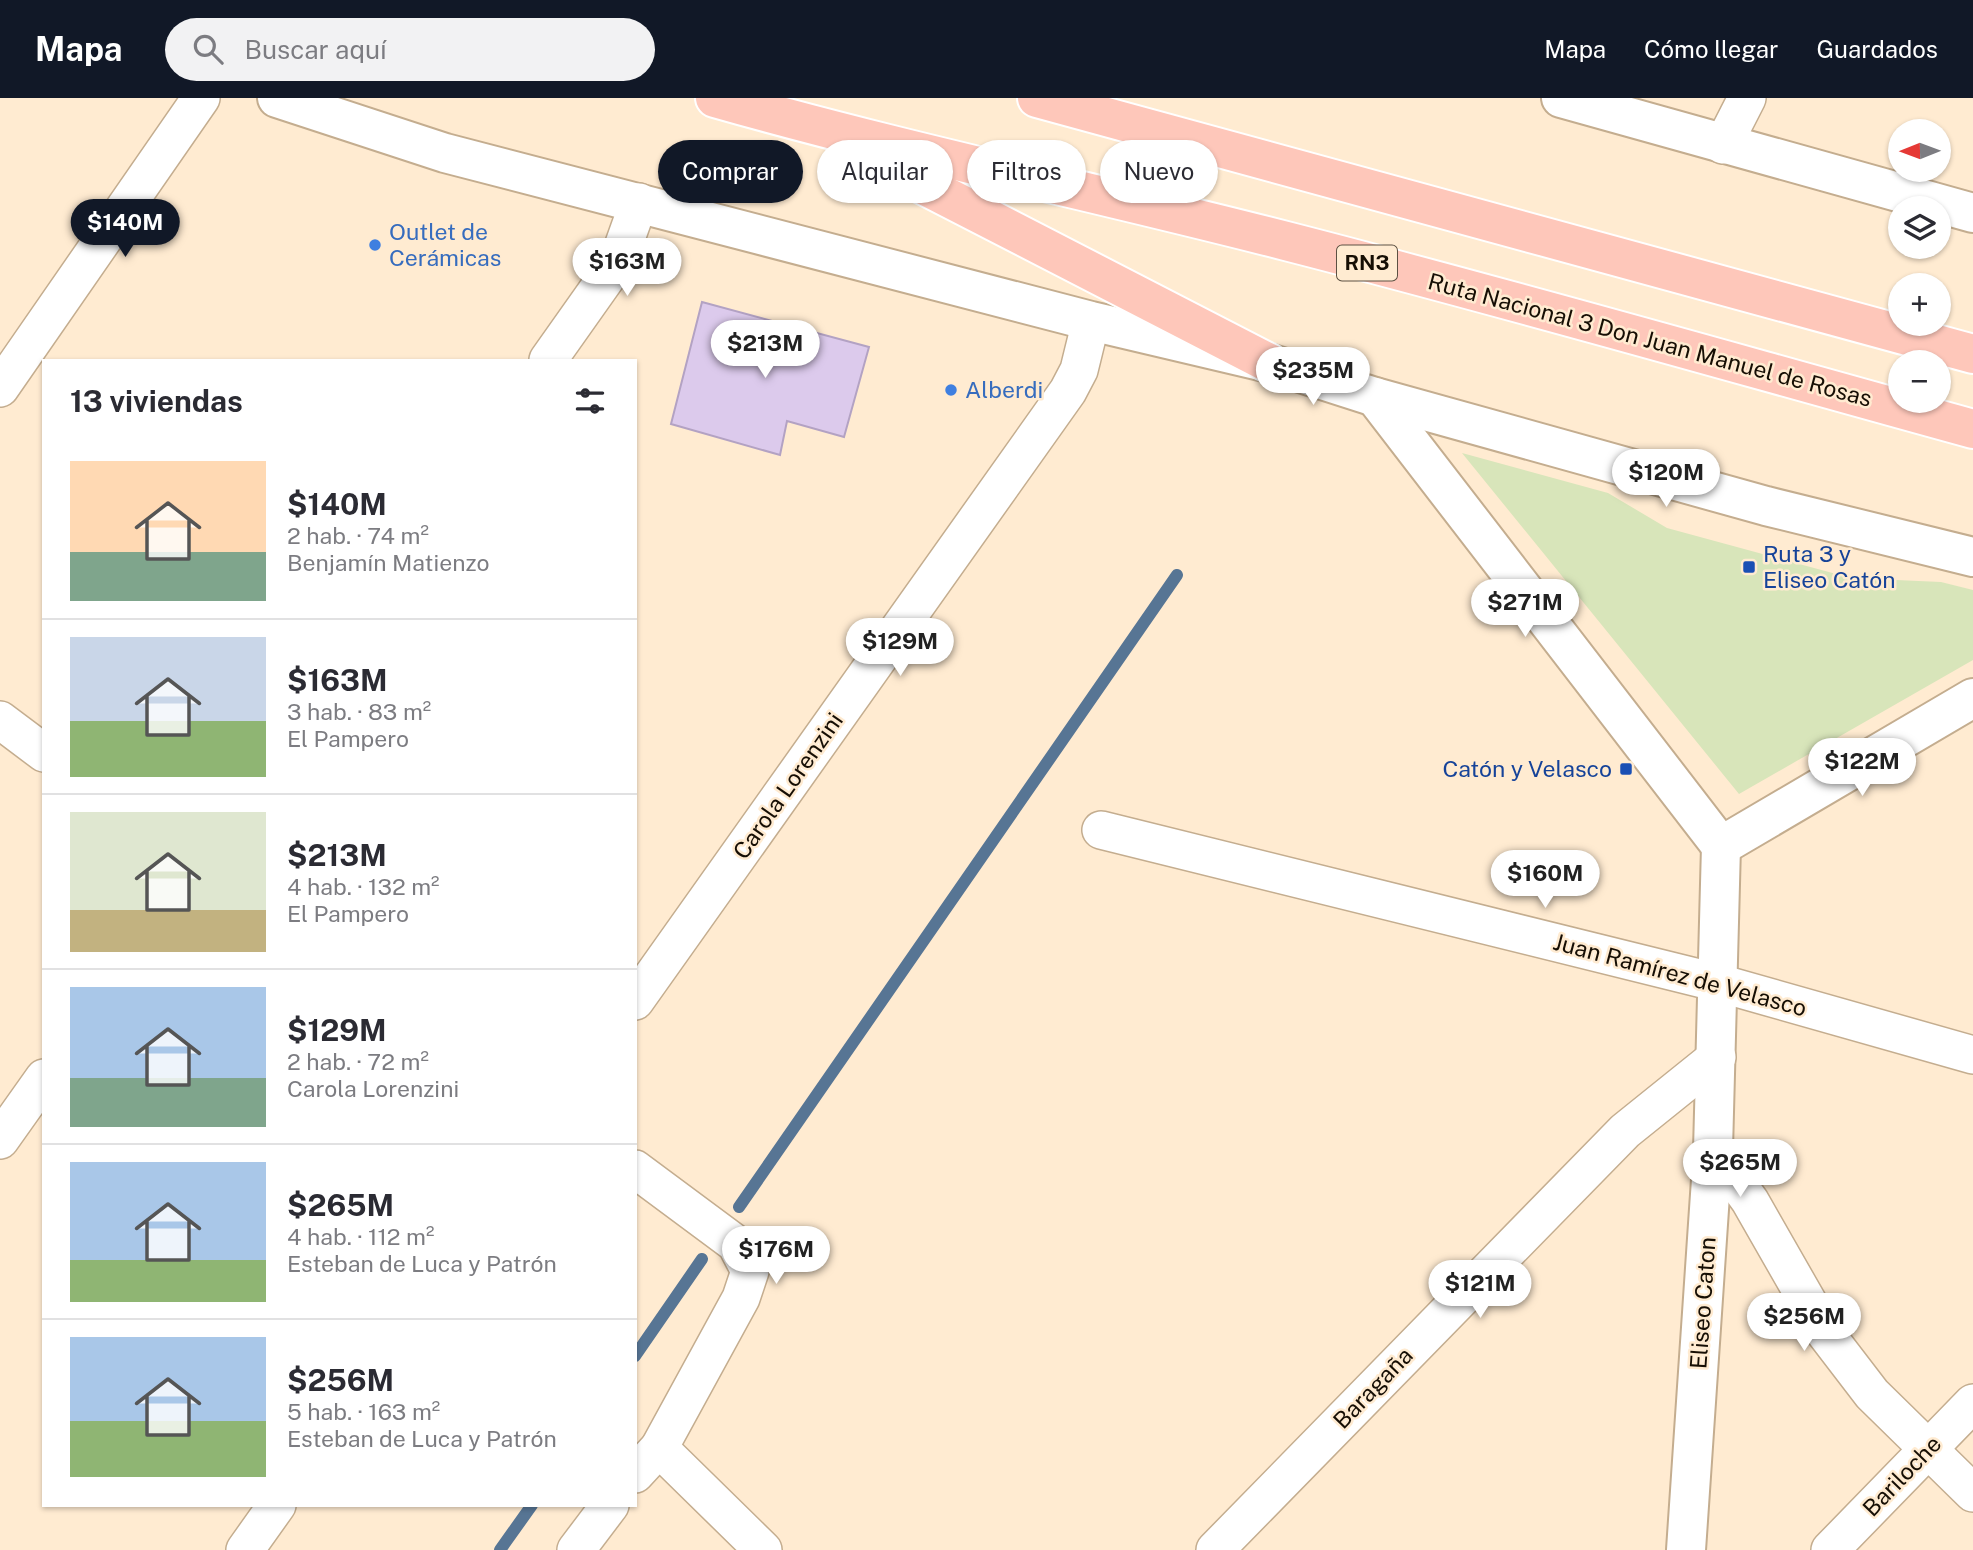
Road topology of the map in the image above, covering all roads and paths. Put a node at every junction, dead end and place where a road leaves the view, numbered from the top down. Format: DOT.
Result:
graph roads {
  1 [pos="201,98"];
  2 [pos="277,98"];
  3 [pos="715,98"];
  4 [pos="1037,98"];
  5 [pos="1561,98"];
  6 [pos="1747,98"];
  7 [pos="757,110"];
  8 [pos="1723,145"];
  9 [pos="639,202"];
  10 [pos="1973,213"];
  11 [pos="1091,321"];
  12 [pos="1973,354"];
  13 [pos="549,359"];
  14 [pos="1269,363"];
  15 [pos="0,388"];
  16 [pos="1375,397"];
  17 [pos="1973,429"];
  18 [pos="1973,556"];
  19 [pos="1973,698"];
  20 [pos="0,720"];
  21 [pos="42,752"];
  22 [pos="1101,830"];
  23 [pos="1721,846"];
  24 [pos="1719,983"];
  25 [pos="637,998"];
  26 [pos="1973,1055"];
  27 [pos="1717,1057"];
  28 [pos="42,1081"];
  29 [pos="0,1140"];
  30 [pos="1713,1150"];
  31 [pos="637,1170"];
  32 [pos="1973,1402"];
  33 [pos="1928,1449"];
  34 [pos="647,1461"];
  35 [pos="1973,1493"];
  36 [pos="276,1507"];
  37 [pos="608,1507"];
  38 [pos="246,1550"];
  39 [pos="576,1550"];
  40 [pos="763,1550"];
  41 [pos="1215,1550"];
  42 [pos="1686,1550"];
  43 [pos="1830,1550"];
  1 -- 15 [label="street"];
  2 -- 9 [label="street"];
  3 -- 7 [label="highway, Ruta Nacional 3 Don Juan Manuel de Rosas / RN3"];
  4 -- 12 [label="highway"];
  5 -- 8 [label="street"];
  6 -- 8 [label="street"];
  7 -- 14 [label="highway"];
  7 -- 17 [label="highway, Ruta Nacional 3 Don Juan Manuel de Rosas / RN3"];
  8 -- 10 [label="street"];
  9 -- 11 [label="street"];
  9 -- 13 [label="street"];
  11 -- 14 [label="street"];
  11 -- 25 [label="street, Carola Lorenzini"];
  14 -- 16 [label="street"];
  16 -- 18 [label="street"];
  16 -- 23 [label="street"];
  19 -- 23 [label="street"];
  20 -- 21 [label="street"];
  22 -- 24 [label="street, Juan Ramírez de Velasco"];
  23 -- 24 [label="street, Eliseo Caton"];
  24 -- 26 [label="street, Juan Ramírez de Velasco"];
  24 -- 27 [label="street, Eliseo Caton"];
  27 -- 30 [label="street, Eliseo Caton"];
  27 -- 41 [label="street, Baragaña"];
  28 -- 29 [label="street"];
  30 -- 33 [label="street"];
  30 -- 42 [label="street, Eliseo Caton"];
  31 -- 34 [label="street"];
  32 -- 33 [label="street, Bariloche"];
  33 -- 35 [label="street"];
  33 -- 43 [label="street, Bariloche"];
  34 -- 40 [label="street"];
  36 -- 38 [label="street"];
  37 -- 39 [label="street"];
}
